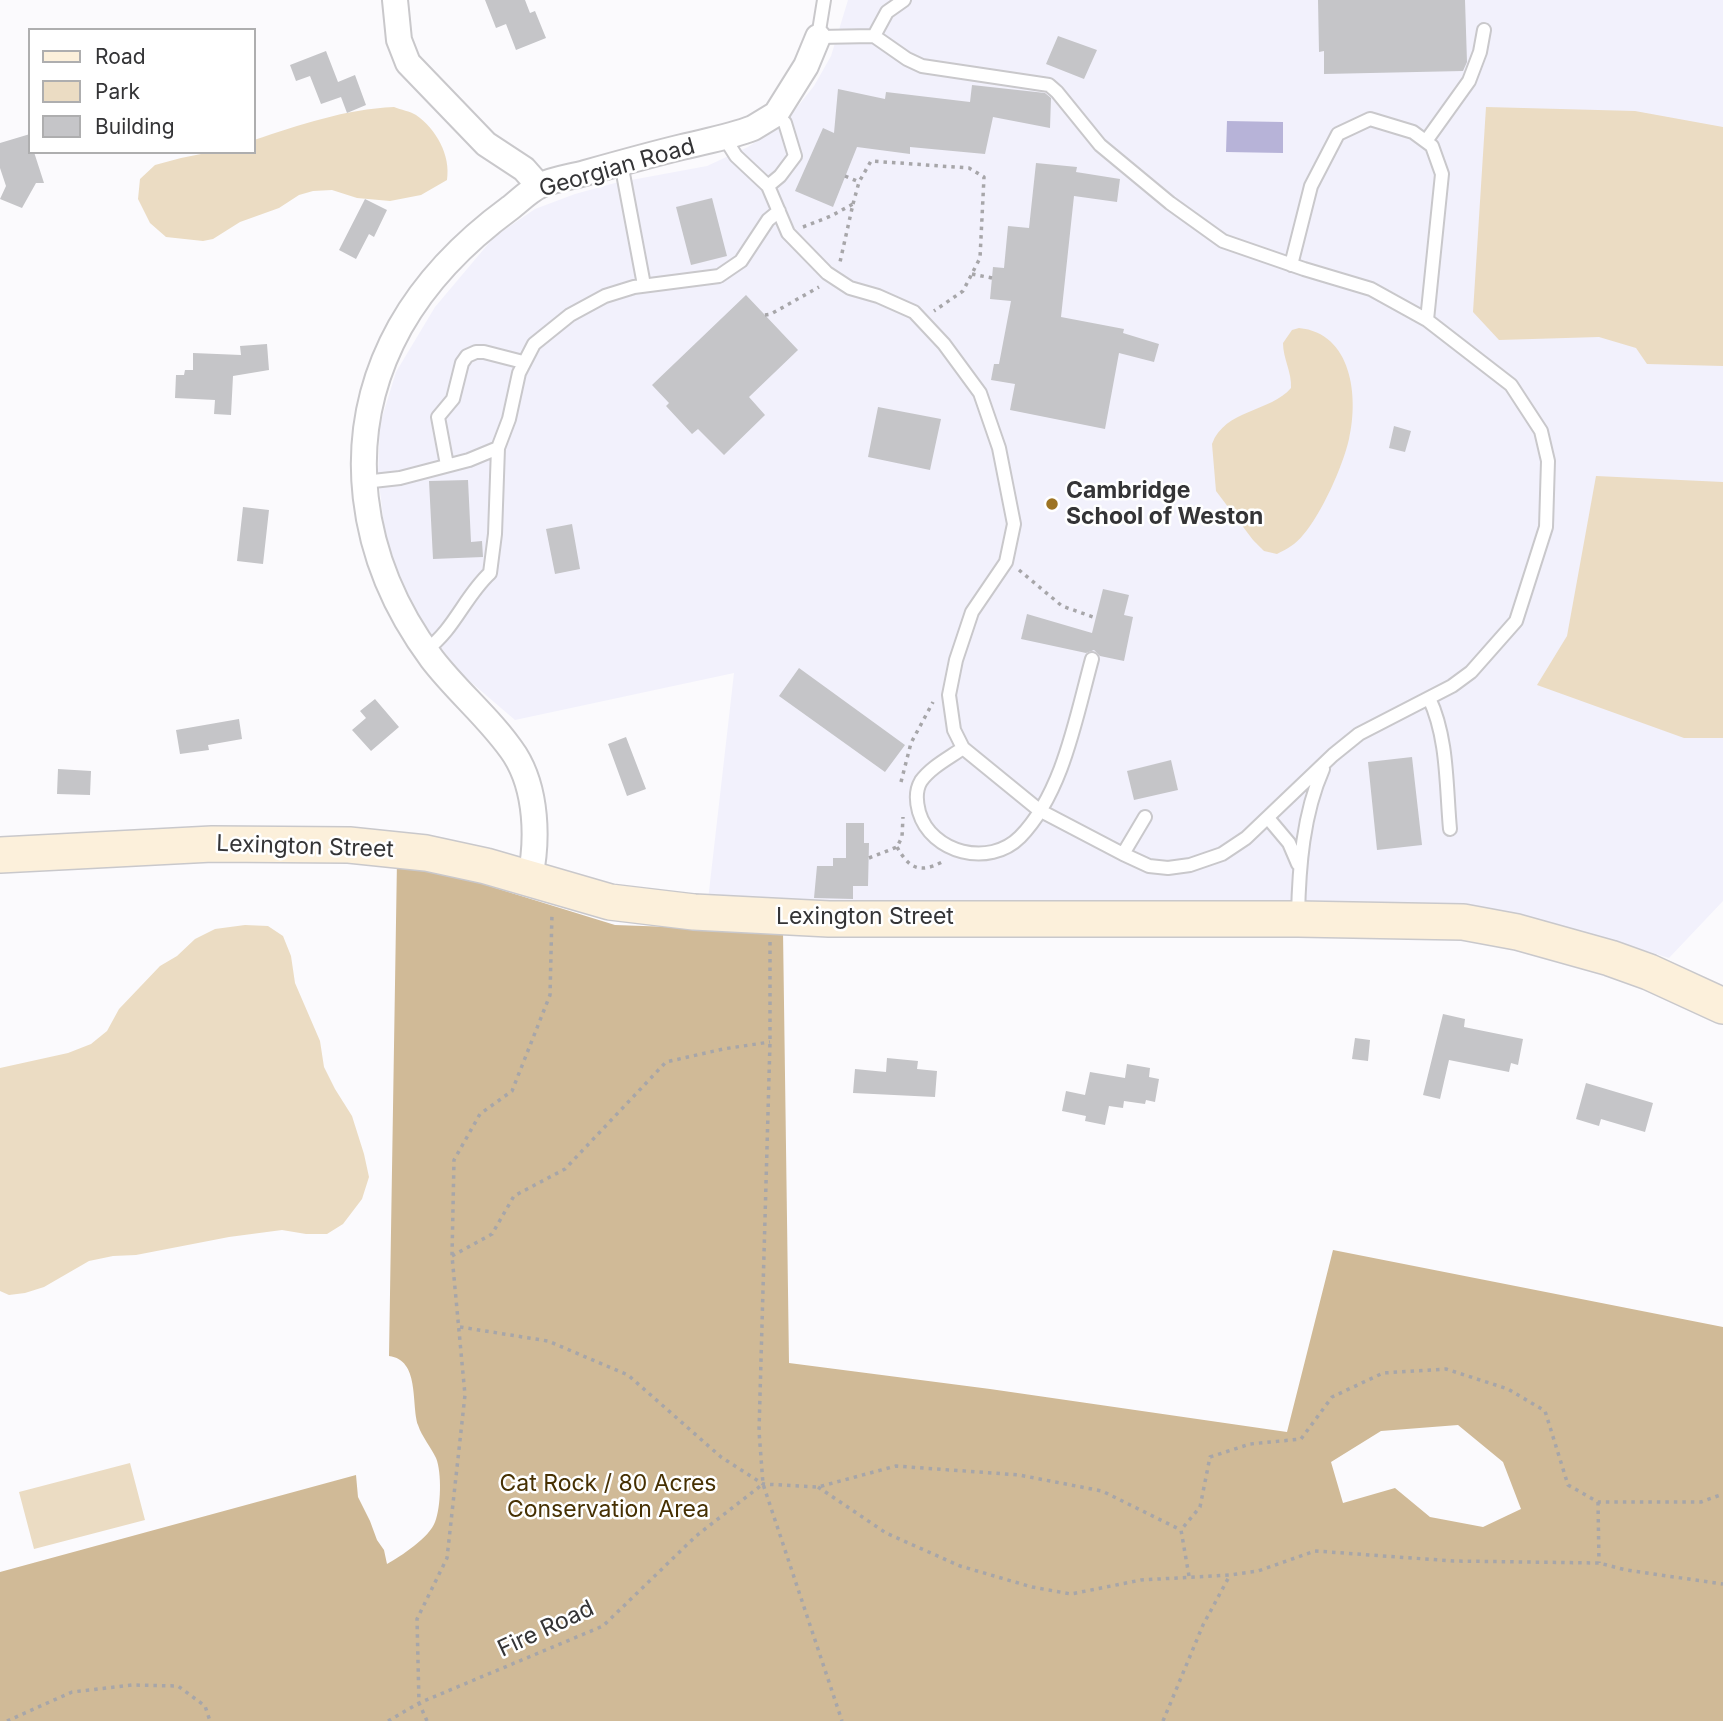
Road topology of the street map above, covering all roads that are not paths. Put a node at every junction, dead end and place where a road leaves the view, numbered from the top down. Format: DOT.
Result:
graph roads {
  1 [pos="395,0"];
  2 [pos="824,0"];
  3 [pos="904,0"];
  4 [pos="1484,30"];
  5 [pos="874,36"];
  6 [pos="818,37"];
  7 [pos="776,114"];
  8 [pos="724,137"];
  9 [pos="1426,141"];
  10 [pos="621,163"];
  11 [pos="539,186"];
  12 [pos="768,186"];
  13 [pos="779,211"];
  14 [pos="1291,265"];
  15 [pos="644,285"];
  16 [pos="1427,320"];
  17 [pos="523,362"];
  18 [pos="498,448"];
  19 [pos="447,465"];
  20 [pos="364,482"];
  21 [pos="426,650"];
  22 [pos="1092,659"];
  23 [pos="1429,698"];
  24 [pos="963,748"];
  25 [pos="1325,762"];
  26 [pos="1039,810"];
  27 [pos="1145,817"];
  28 [pos="1268,818"];
  29 [pos="1450,829"];
  30 [pos="1123,854"];
  31 [pos="0,855"];
  32 [pos="1299,873"];
  33 [pos="541,882"];
  34 [pos="1298,919"];
  35 [pos="1723,1006"];
  1 -- 11 [label="street"];
  2 -- 6 [label="lane"];
  3 -- 5 [label="lane"];
  4 -- 9 [label="lane"];
  5 -- 6 [label="lane"];
  5 -- 14 [label="lane"];
  6 -- 7 [label="street, Georgian Road"];
  7 -- 8 [label="street, Georgian Road"];
  7 -- 12 [label="lane"];
  8 -- 10 [label="street, Georgian Road"];
  8 -- 12 [label="lane"];
  9 -- 14 [label="lane"];
  9 -- 16 [label="lane"];
  10 -- 11 [label="street, Georgian Road"];
  10 -- 15 [label="lane"];
  11 -- 20 [label="street, Georgian Road"];
  12 -- 13 [label="lane"];
  13 -- 15 [label="lane"];
  13 -- 24 [label="lane"];
  14 -- 16 [label="lane"];
  15 -- 17 [label="lane"];
  16 -- 23 [label="lane"];
  17 -- 18 [label="lane"];
  17 -- 19 [label="lane"];
  18 -- 19 [label="lane"];
  18 -- 21 [label="lane"];
  19 -- 20 [label="lane"];
  20 -- 21 [label="street, Georgian Road"];
  21 -- 33 [label="street, Georgian Road"];
  22 -- 26 [label="lane"];
  23 -- 25 [label="lane"];
  23 -- 29 [label="lane"];
  24 -- 26 [label="lane"];
  24 -- 26 [label="lane"];
  25 -- 28 [label="lane"];
  25 -- 32 [label="lane"];
  26 -- 30 [label="lane"];
  27 -- 30 [label="lane"];
  28 -- 30 [label="lane"];
  28 -- 32 [label="lane"];
  31 -- 33 [label="street, Lexington Street"];
  32 -- 34 [label="lane"];
  33 -- 34 [label="street, Lexington Street"];
  34 -- 35 [label="street, Lexington Street"];
}
